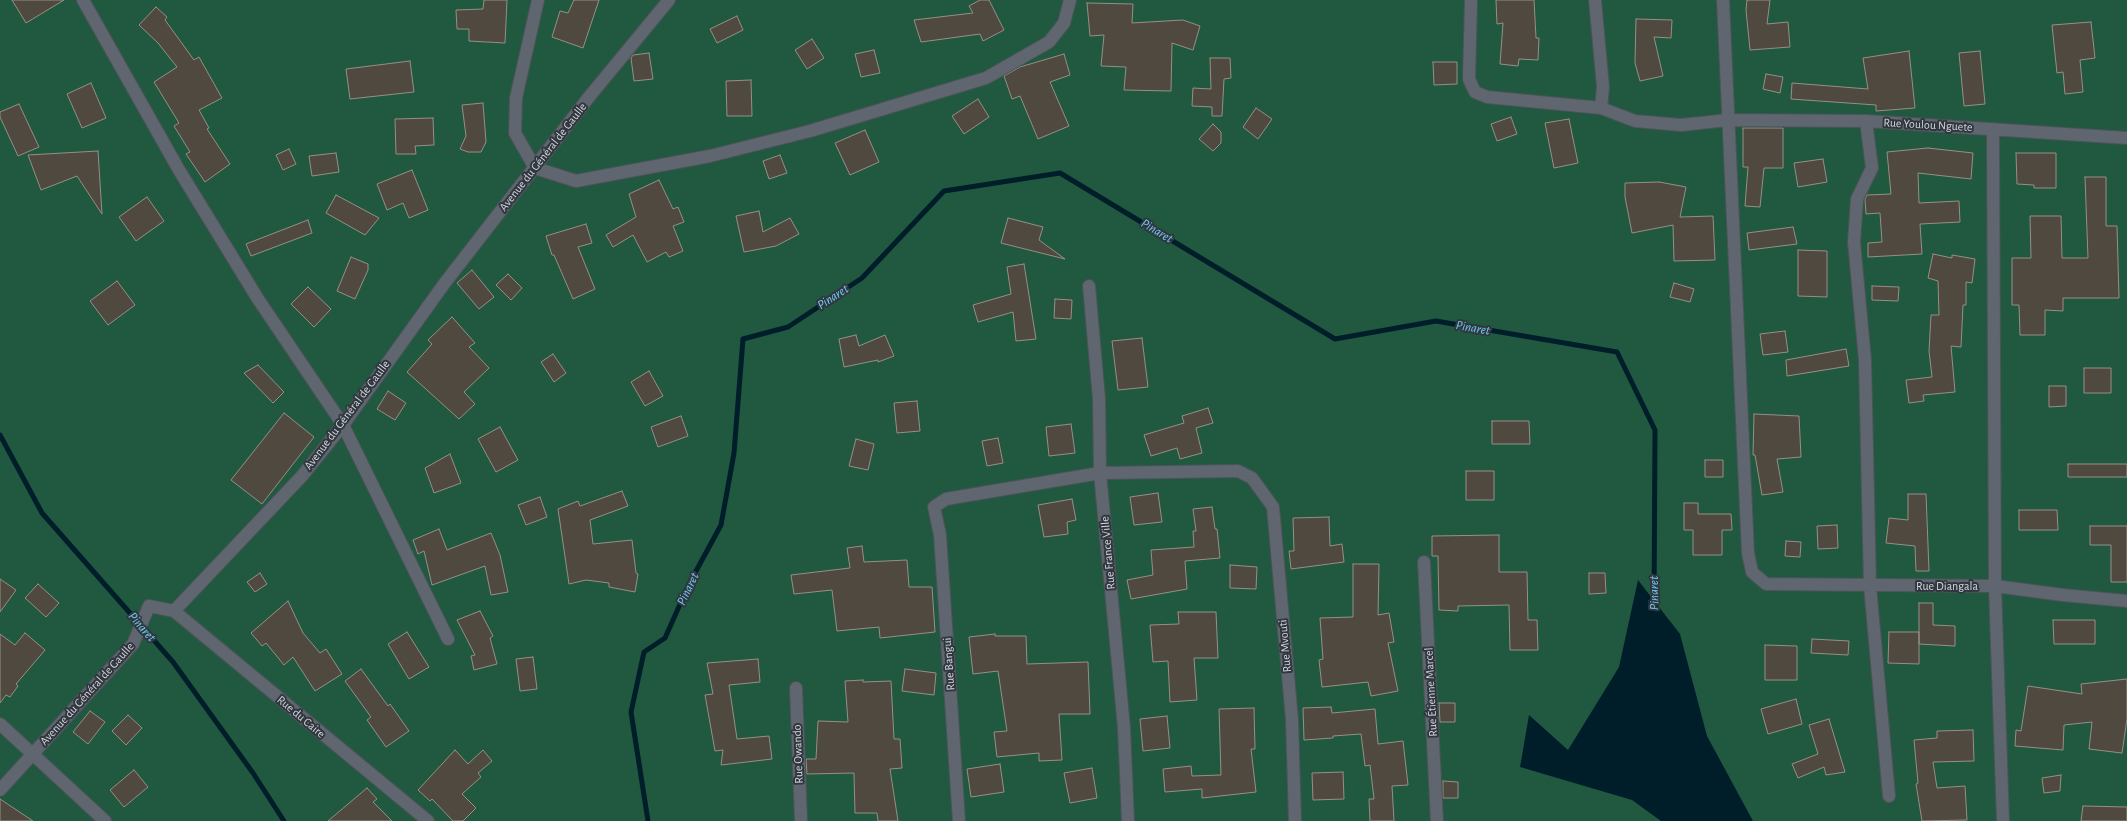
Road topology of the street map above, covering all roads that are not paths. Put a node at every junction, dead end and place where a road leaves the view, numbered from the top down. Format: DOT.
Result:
graph roads {
  1 [pos="83,0"];
  2 [pos="538,0"];
  3 [pos="669,0"];
  4 [pos="1070,0"];
  5 [pos="1471,0"];
  6 [pos="1595,0"];
  7 [pos="1723,0"];
  8 [pos="1601,108"];
  9 [pos="1728,120"];
  10 [pos="1866,121"];
  11 [pos="1993,129"];
  12 [pos="2127,138"];
  13 [pos="535,168"];
  14 [pos="1089,286"];
  15 [pos="343,425"];
  16 [pos="1100,474"];
  17 [pos="1424,562"];
  18 [pos="1870,586"];
  19 [pos="1995,586"];
  20 [pos="2127,601"];
  21 [pos="174,611"];
  22 [pos="448,639"];
  23 [pos="796,688"];
  24 [pos="0,724"];
  25 [pos="33,754"];
  26 [pos="0,790"];
  27 [pos="1889,796"];
  28 [pos="105,821"];
  29 [pos="428,821"];
  30 [pos="801,821"];
  31 [pos="960,821"];
  32 [pos="1128,821"];
  33 [pos="1295,821"];
  34 [pos="1437,821"];
  35 [pos="2003,821"];
  1 -- 15 [label="street"];
  2 -- 13 [label="street"];
  3 -- 13 [label="street, Avenue du Général de Gaulle"];
  4 -- 13 [label="street"];
  5 -- 8 [label="street, Rue Youlou Nguete"];
  6 -- 8 [label="street"];
  7 -- 9 [label="street"];
  8 -- 9 [label="street, Rue Youlou Nguete"];
  9 -- 10 [label="street, Rue Youlou Nguete"];
  9 -- 18 [label="street, Rue Diangala"];
  10 -- 11 [label="street, Rue Youlou Nguete"];
  10 -- 18 [label="street"];
  11 -- 12 [label="street, Rue Youlou Nguete"];
  11 -- 19 [label="street"];
  13 -- 15 [label="street, Avenue du Général de Gaulle"];
  14 -- 16 [label="street, Rue France Ville"];
  15 -- 21 [label="street, Avenue du Général de Gaulle"];
  15 -- 22 [label="street"];
  16 -- 31 [label="street, Rue Bangui"];
  16 -- 32 [label="street, Rue France Ville"];
  16 -- 33 [label="street, Rue Mvouti"];
  17 -- 34 [label="street, Rue Étienne Marcel"];
  18 -- 19 [label="street, Rue Diangala"];
  18 -- 27 [label="street"];
  19 -- 20 [label="street, Rue Diangala"];
  19 -- 35 [label="street"];
  21 -- 25 [label="street, Avenue du Général de Gaulle"];
  21 -- 29 [label="street, Rue du Caire"];
  23 -- 30 [label="street, Rue Owando"];
  24 -- 25 [label="street"];
  25 -- 26 [label="street, Avenue du Général de Gaulle"];
  25 -- 28 [label="street"];
}
